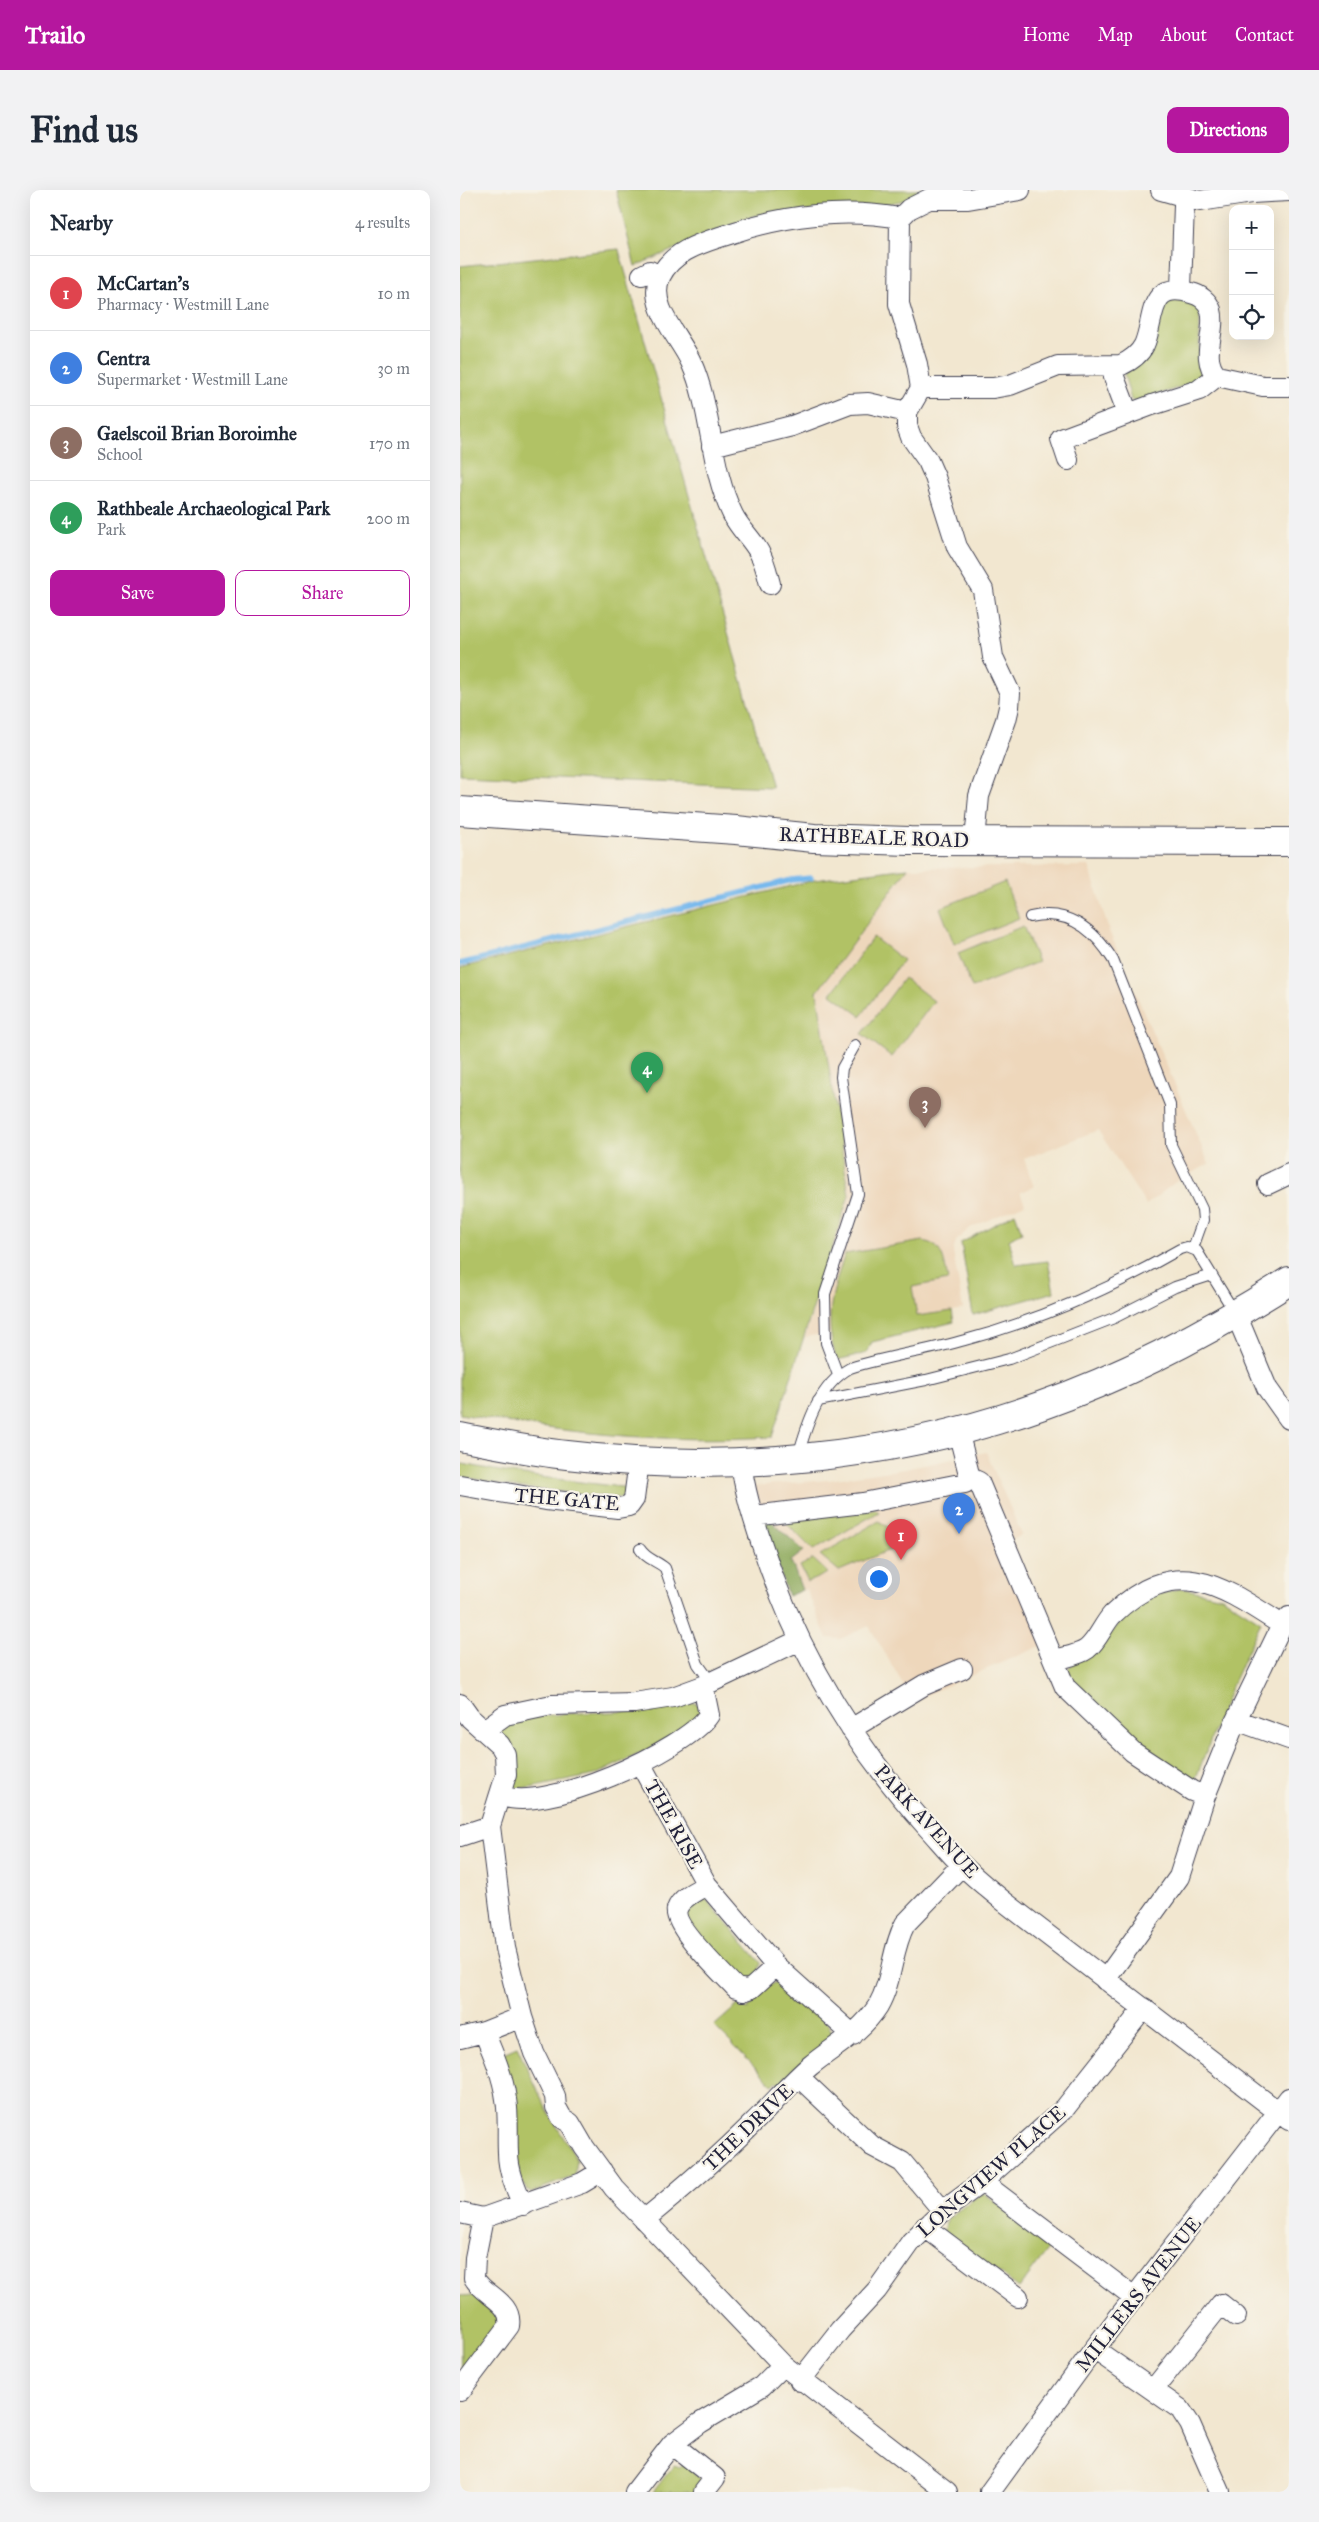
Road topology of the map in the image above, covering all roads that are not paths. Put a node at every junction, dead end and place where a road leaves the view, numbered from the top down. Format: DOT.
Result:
graph roads {
  1 [pos="1020,190"];
  2 [pos="1161,190"];
  3 [pos="1289,191"];
  4 [pos="1187,199"];
  5 [pos="900,218"];
  6 [pos="1181,289"];
  7 [pos="1113,367"];
  8 [pos="1217,376"];
  9 [pos="1289,386"];
  10 [pos="920,388"];
  11 [pos="908,412"];
  12 [pos="1128,414"];
  13 [pos="712,446"];
  14 [pos="1068,460"];
  15 [pos="770,584"];
  16 [pos="460,811"];
  17 [pos="975,841"];
  18 [pos="1289,842"];
  19 [pos="1030,917"];
  20 [pos="855,1045"];
  21 [pos="1289,1174"];
  22 [pos="1268,1184"];
  23 [pos="1193,1248"];
  24 [pos="1212,1275"];
  25 [pos="1289,1281"];
  26 [pos="1236,1314"];
  27 [pos="838,1375"];
  28 [pos="818,1401"];
  29 [pos="1289,1419"];
  30 [pos="958,1431"];
  31 [pos="460,1437"];
  32 [pos="797,1457"];
  33 [pos="639,1461"];
  34 [pos="741,1461"];
  35 [pos="970,1478"];
  36 [pos="460,1485"];
  37 [pos="753,1516"];
  38 [pos="640,1549"];
  39 [pos="1286,1621"];
  40 [pos="800,1640"];
  41 [pos="1055,1660"];
  42 [pos="962,1669"];
  43 [pos="707,1684"];
  44 [pos="460,1704"];
  45 [pos="1236,1720"];
  46 [pos="851,1729"];
  47 [pos="484,1730"];
  48 [pos="1289,1739"];
  49 [pos="640,1763"];
  50 [pos="501,1795"];
  51 [pos="1205,1796"];
  52 [pos="490,1826"];
  53 [pos="460,1836"];
  54 [pos="962,1865"];
  55 [pos="707,1885"];
  56 [pos="776,1966"];
  57 [pos="1105,1980"];
  58 [pos="1144,2008"];
  59 [pos="522,2017"];
  60 [pos="484,2032"];
  61 [pos="853,2035"];
  62 [pos="460,2038"];
  63 [pos="799,2077"];
  64 [pos="1286,2110"];
  65 [pos="602,2172"];
  66 [pos="982,2182"];
  67 [pos="523,2205"];
  68 [pos="943,2211"];
  69 [pos="460,2213"];
  70 [pos="483,2218"];
  71 [pos="644,2220"];
  72 [pos="925,2227"];
  73 [pos="1018,2297"];
  74 [pos="1134,2297"];
  75 [pos="1236,2316"];
  76 [pos="1094,2349"];
  77 [pos="783,2365"];
  78 [pos="800,2380"];
  79 [pos="460,2390"];
  80 [pos="1153,2390"];
  81 [pos="672,2444"];
  82 [pos="635,2492"];
  83 [pos="704,2492"];
  84 [pos="947,2492"];
  85 [pos="990,2492"];
  86 [pos="1220,2492"];
  1 -- 5 [label="street"];
  2 -- 4 [label="street"];
  3 -- 4 [label="street"];
  4 -- 6 [label="street"];
  5 -- 10 [label="street"];
  5 -- 13 [label="street"];
  6 -- 7 [label="street"];
  6 -- 8 [label="street"];
  7 -- 10 [label="street"];
  7 -- 12 [label="street"];
  8 -- 9 [label="street"];
  8 -- 12 [label="street"];
  10 -- 11 [label="street"];
  11 -- 13 [label="street"];
  11 -- 17 [label="street"];
  12 -- 14 [label="street"];
  13 -- 15 [label="street"];
  16 -- 17 [label="street, RATHBEALE ROAD"];
  17 -- 18 [label="street, RATHBEALE ROAD"];
  19 -- 23 [label="lane"];
  20 -- 27 [label="lane"];
  21 -- 22 [label="street"];
  23 -- 24 [label="lane"];
  23 -- 27 [label="lane"];
  24 -- 26 [label="lane"];
  24 -- 28 [label="lane"];
  25 -- 26 [label="street"];
  26 -- 29 [label="street"];
  26 -- 30 [label="street"];
  27 -- 28 [label="lane"];
  28 -- 32 [label="lane"];
  30 -- 32 [label="street"];
  30 -- 35 [label="street"];
  31 -- 33 [label="street"];
  32 -- 34 [label="street"];
  33 -- 34 [label="street"];
  33 -- 36 [label="street, THE GATE"];
  34 -- 37 [label="street, PARK AVENUE"];
  35 -- 37 [label="street"];
  35 -- 41 [label="street"];
  37 -- 40 [label="street, PARK AVENUE"];
  38 -- 43 [label="lane"];
  39 -- 41 [label="street"];
  39 -- 45 [label="street"];
  40 -- 43 [label="street"];
  40 -- 46 [label="street, PARK AVENUE"];
  41 -- 51 [label="street"];
  42 -- 46 [label="street"];
  43 -- 47 [label="street"];
  43 -- 49 [label="street"];
  44 -- 47 [label="street"];
  45 -- 48 [label="street"];
  45 -- 51 [label="street"];
  46 -- 54 [label="street, PARK AVENUE"];
  47 -- 50 [label="street"];
  49 -- 50 [label="street"];
  49 -- 55 [label="street, THE RISE"];
  50 -- 52 [label="street"];
  51 -- 57 [label="street"];
  52 -- 53 [label="street"];
  52 -- 59 [label="street"];
  54 -- 57 [label="street, PARK AVENUE"];
  54 -- 61 [label="street, THE DRIVE"];
  55 -- 56 [label="street, THE RISE"];
  55 -- 56 [label="street, THE RISE"];
  56 -- 61 [label="street, THE RISE"];
  57 -- 58 [label="street, PARK AVENUE"];
  58 -- 64 [label="street, PARK AVENUE"];
  58 -- 66 [label="street, LONGVIEW PLACE"];
  59 -- 60 [label="street"];
  59 -- 65 [label="street"];
  60 -- 62 [label="street"];
  60 -- 67 [label="street"];
  61 -- 63 [label="street, THE DRIVE"];
  63 -- 68 [label="street"];
  63 -- 71 [label="street, THE DRIVE"];
  64 -- 74 [label="street, MILLERS AVENUE"];
  65 -- 67 [label="street"];
  65 -- 71 [label="street"];
  66 -- 68 [label="street, LONGVIEW PLACE"];
  66 -- 74 [label="street"];
  67 -- 70 [label="street"];
  68 -- 72 [label="street, LONGVIEW PLACE"];
  69 -- 70 [label="street"];
  70 -- 79 [label="street"];
  71 -- 77 [label="street"];
  72 -- 73 [label="street"];
  72 -- 78 [label="street, LONGVIEW PLACE"];
  74 -- 76 [label="street, MILLERS AVENUE"];
  75 -- 80 [label="street"];
  76 -- 80 [label="street"];
  76 -- 85 [label="street, MILLERS AVENUE"];
  77 -- 78 [label="street"];
  77 -- 81 [label="street"];
  78 -- 84 [label="street"];
  80 -- 86 [label="street"];
  81 -- 82 [label="street"];
  81 -- 83 [label="street"];
}
